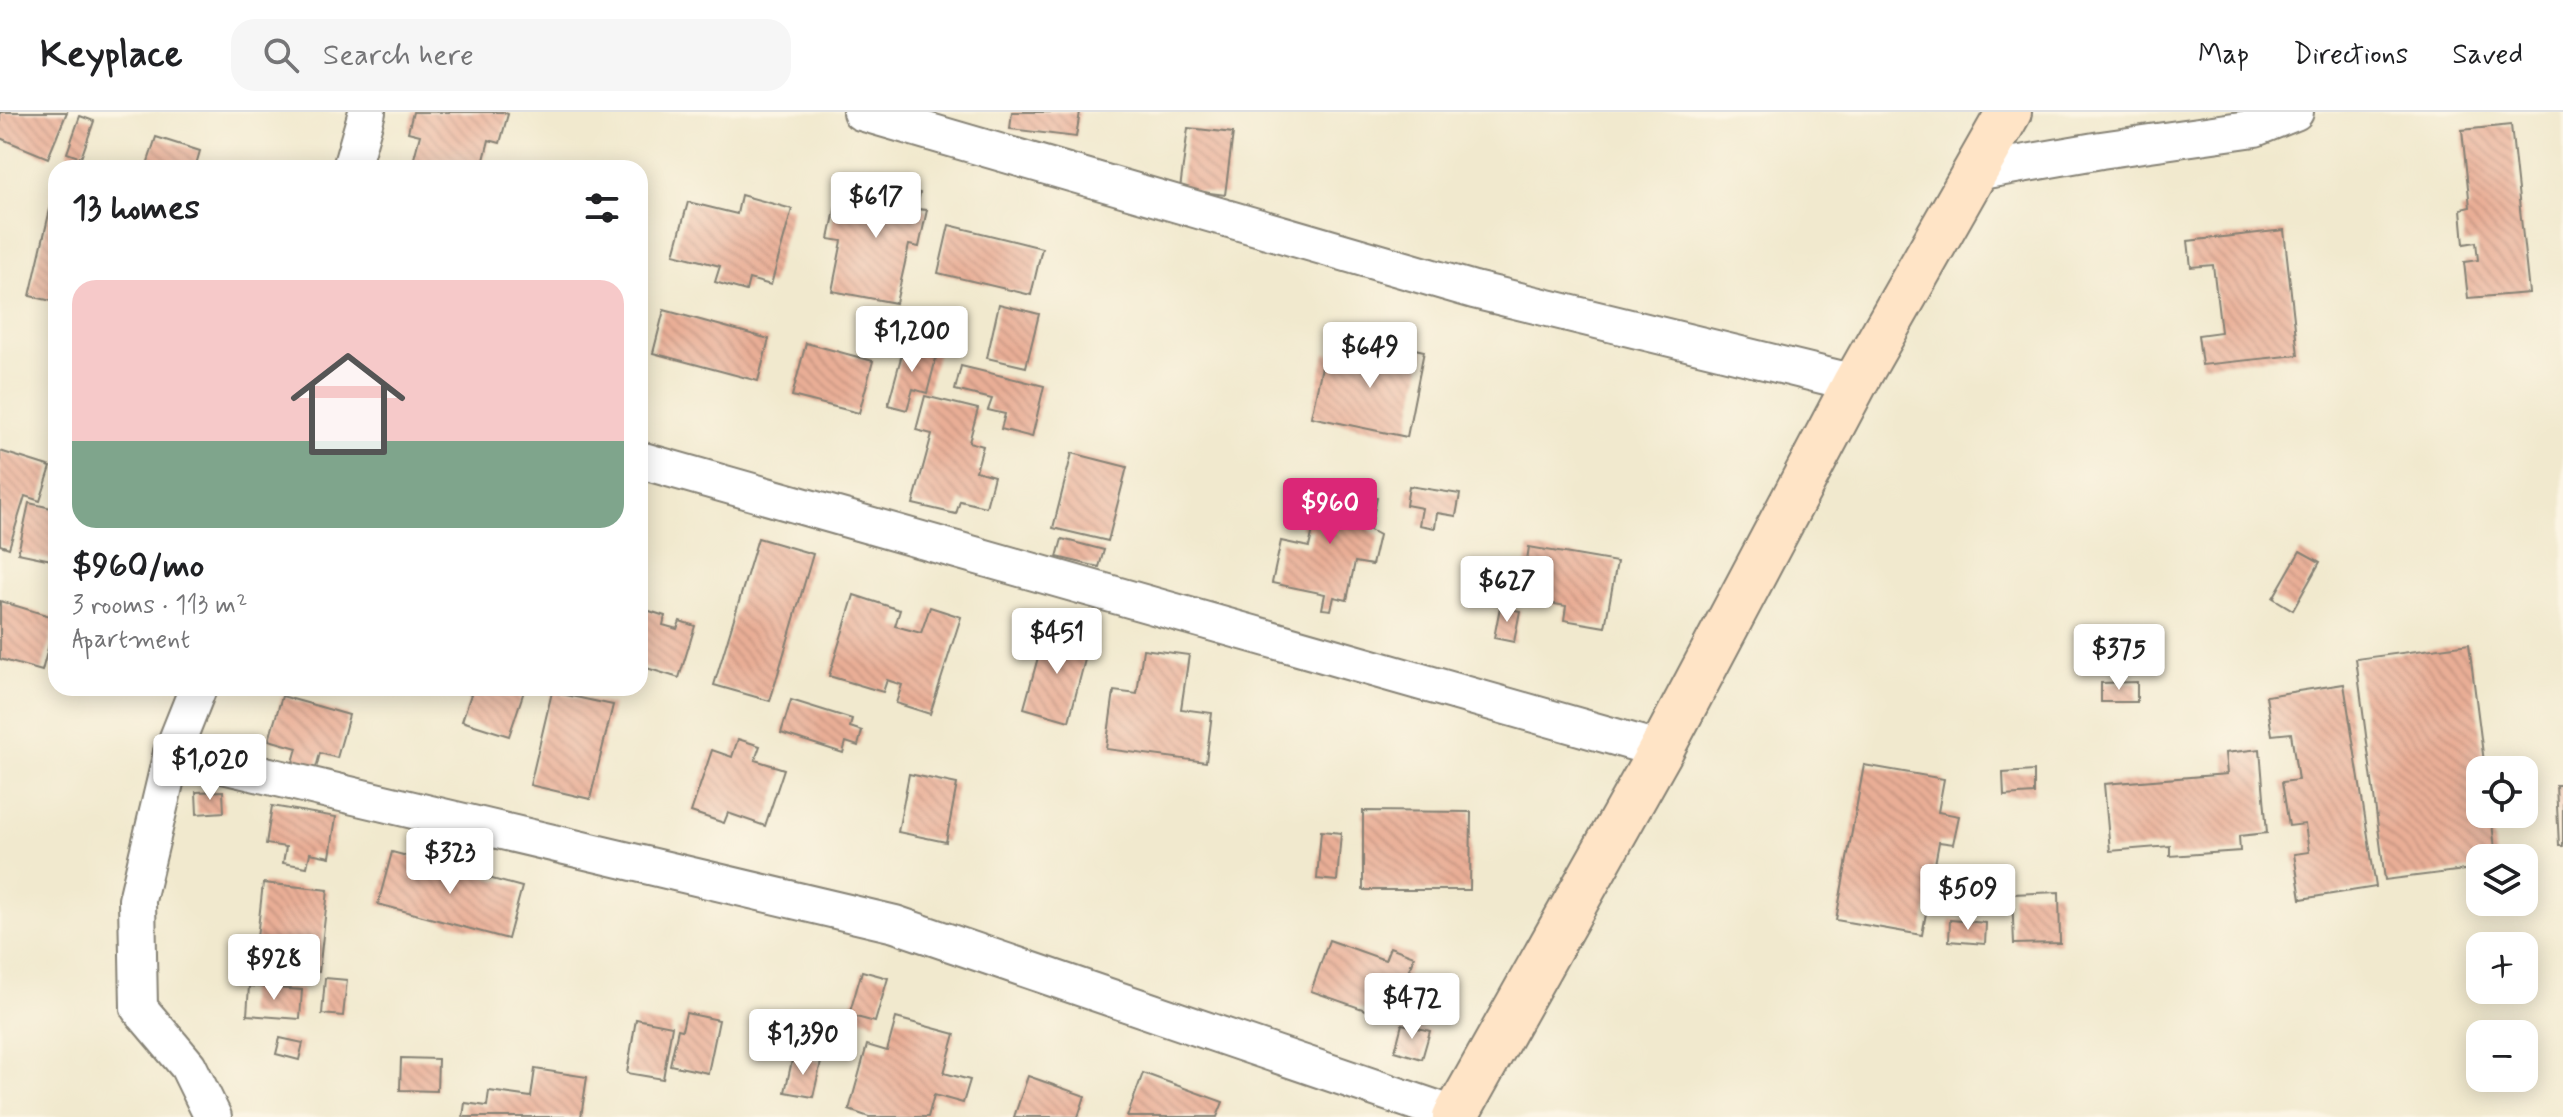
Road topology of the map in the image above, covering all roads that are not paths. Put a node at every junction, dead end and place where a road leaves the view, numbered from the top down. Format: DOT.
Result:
graph roads {
  1 [pos="367,112"];
  2 [pos="861,112"];
  3 [pos="2009,112"];
  4 [pos="2295,112"];
  5 [pos="353,160"];
  6 [pos="1975,172"];
  7 [pos="1855,383"];
  8 [pos="648,462"];
  9 [pos="195,696"];
  10 [pos="1661,750"];
  11 [pos="172,753"];
  12 [pos="1457,1116"];
  13 [pos="213,1117"];
  1 -- 5 [label="street"];
  2 -- 7 [label="street"];
  3 -- 6 [label="street"];
  4 -- 6 [label="street"];
  6 -- 7 [label="street"];
  7 -- 10 [label="street"];
  8 -- 10 [label="street"];
  9 -- 11 [label="street"];
  10 -- 12 [label="street"];
  11 -- 12 [label="street"];
  11 -- 13 [label="street"];
}
